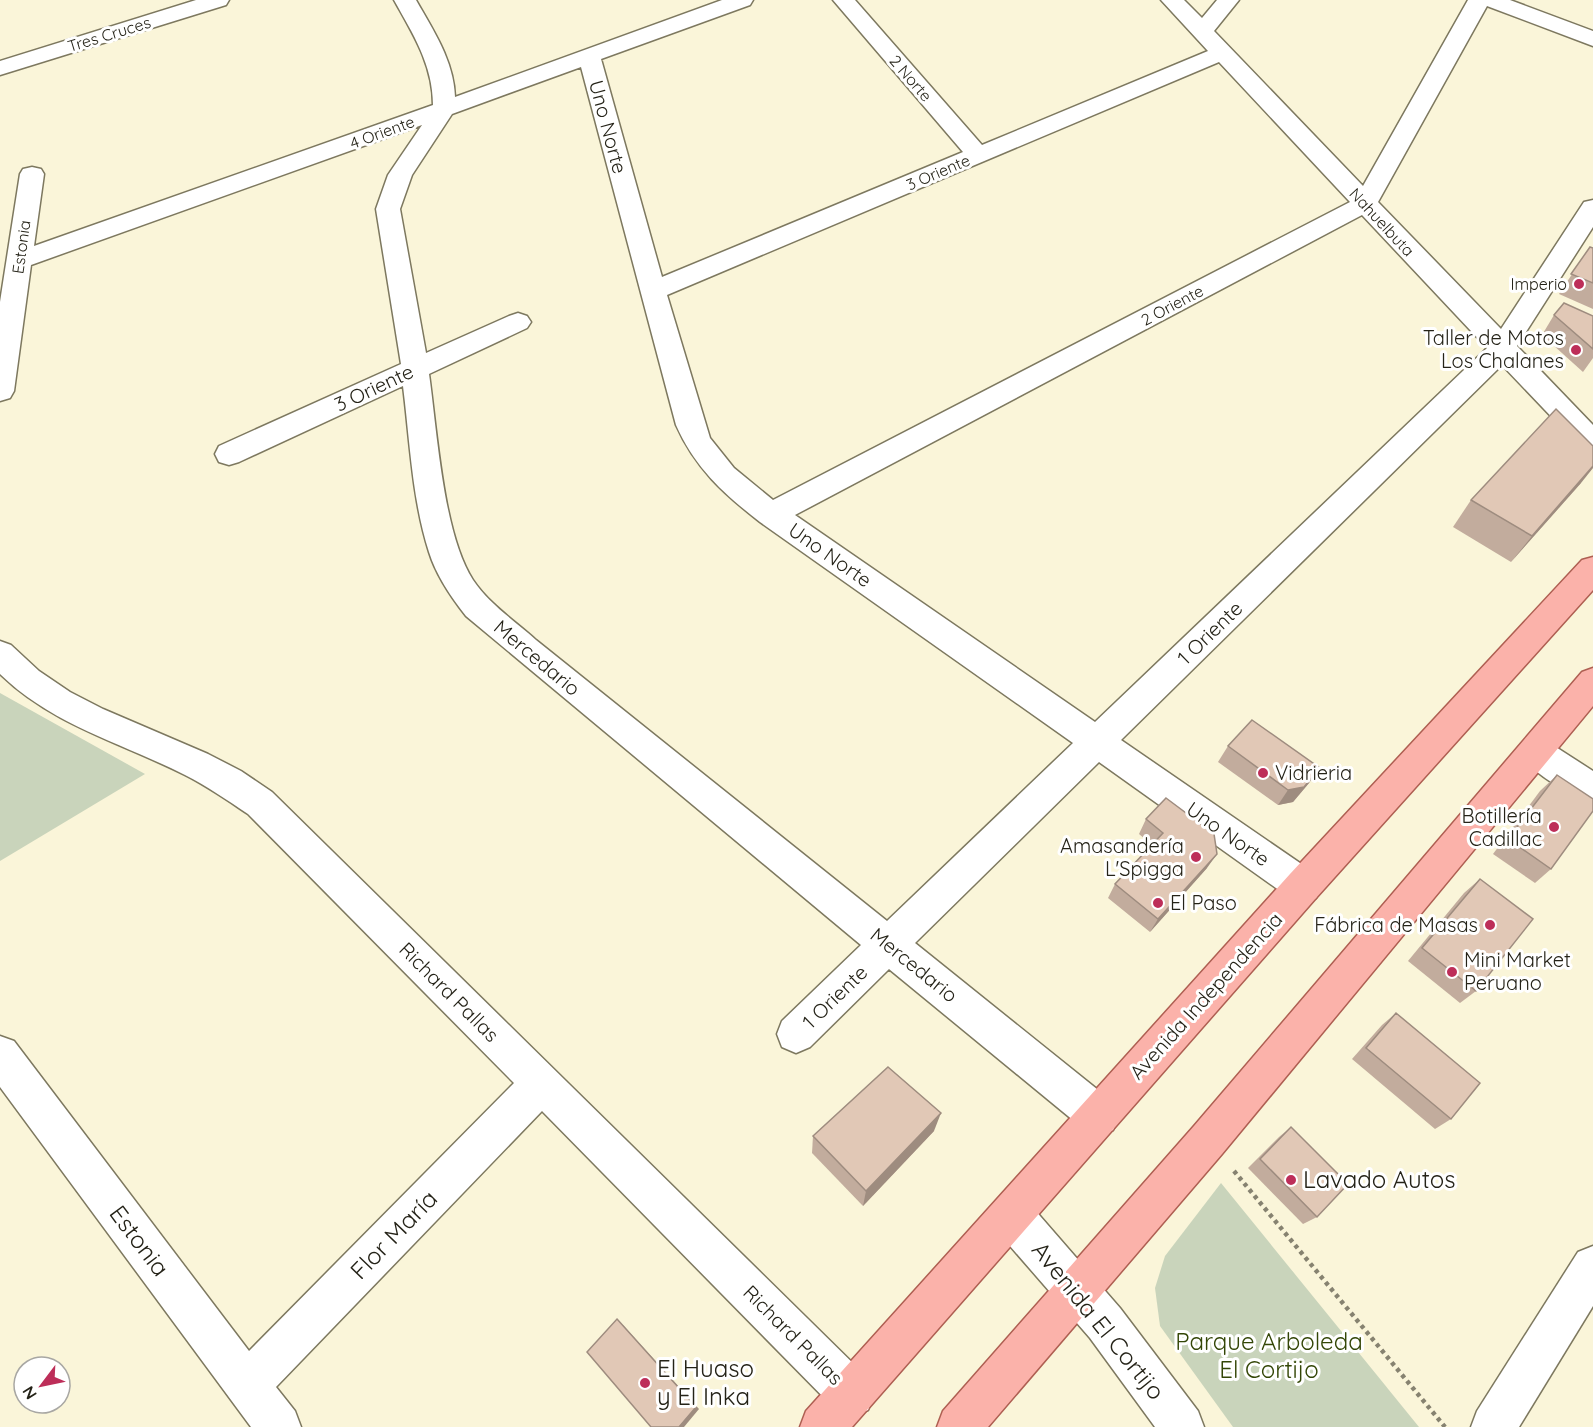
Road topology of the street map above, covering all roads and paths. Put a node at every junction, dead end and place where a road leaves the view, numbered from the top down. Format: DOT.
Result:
graph roads {
  1 [pos="218,0"];
  2 [pos="405,0"];
  3 [pos="742,0"];
  4 [pos="844,0"];
  5 [pos="1172,0"];
  6 [pos="1228,0"];
  7 [pos="1479,0"];
  8 [pos="1491,0"];
  9 [pos="1202,32"];
  10 [pos="1593,39"];
  11 [pos="1222,53"];
  12 [pos="589,56"];
  13 [pos="0,68"];
  14 [pos="444,109"];
  15 [pos="978,156"];
  16 [pos="32,174"];
  17 [pos="1365,204"];
  18 [pos="1593,208"];
  19 [pos="20,260"];
  20 [pos="653,291"];
  21 [pos="518,322"];
  22 [pos="1502,349"];
  23 [pos="416,369"];
  24 [pos="0,392"];
  25 [pos="1593,443"];
  26 [pos="230,454"];
  27 [pos="771,514"];
  28 [pos="1593,569"];
  29 [pos="0,654"];
  30 [pos="1593,681"];
  31 [pos="1098,742"];
  32 [pos="1536,752"];
  33 [pos="1593,789"];
  34 [pos="1303,886"];
  35 [pos="889,945"];
  36 [pos="796,1034"];
  37 [pos="0,1055"];
  38 [pos="541,1084"];
  39 [pos="1099,1116"];
  40 [pos="1208,1140"];
  41 [pos="1012,1216"];
  42 [pos="1593,1267"];
  43 [pos="1078,1291"];
  44 [pos="248,1385"];
  45 [pos="852,1394"];
  46 [pos="279,1427"];
  47 [pos="822,1427"];
  48 [pos="959,1427"];
  49 [pos="1182,1427"];
  50 [pos="1445,1427"];
  51 [pos="1493,1427"];
  1 -- 13 [label="street, Tres Cruces"];
  2 -- 14 [label="street"];
  3 -- 12 [label="street, 4 Oriente"];
  4 -- 15 [label="street, 2 Norte"];
  5 -- 9 [label="street, Nahuelbuta"];
  6 -- 9 [label="street"];
  7 -- 17 [label="street"];
  8 -- 10 [label="street"];
  9 -- 11 [label="street, Nahuelbuta"];
  11 -- 15 [label="street, 3 Oriente"];
  11 -- 17 [label="street, Nahuelbuta"];
  12 -- 14 [label="street, 4 Oriente"];
  12 -- 20 [label="street, Uno Norte"];
  14 -- 19 [label="street, 4 Oriente"];
  14 -- 23 [label="street, Mercedario"];
  15 -- 20 [label="street, 3 Oriente"];
  16 -- 19 [label="street, Estonia"];
  17 -- 22 [label="street, Nahuelbuta"];
  17 -- 27 [label="street, 2 Oriente"];
  18 -- 22 [label="street, 1 Oriente"];
  19 -- 24 [label="street, Estonia"];
  20 -- 27 [label="street, Uno Norte"];
  21 -- 23 [label="street, 3 Oriente"];
  22 -- 25 [label="street, Nahuelbuta"];
  22 -- 31 [label="street, 1 Oriente"];
  23 -- 26 [label="street, 3 Oriente"];
  23 -- 35 [label="street, Mercedario"];
  27 -- 31 [label="street, Uno Norte"];
  28 -- 34 [label="main road, Avenida Independencia"];
  29 -- 38 [label="street, Richard Pallas"];
  30 -- 32 [label="main road"];
  31 -- 34 [label="street, Uno Norte"];
  31 -- 35 [label="street, 1 Oriente"];
  32 -- 33 [label="street"];
  32 -- 40 [label="main road"];
  34 -- 39 [label="main road, Avenida Independencia"];
  35 -- 36 [label="street, 1 Oriente"];
  35 -- 39 [label="street, Mercedario"];
  37 -- 44 [label="street, Estonia"];
  38 -- 44 [label="street, Flor María"];
  38 -- 45 [label="street, Richard Pallas"];
  39 -- 41 [label="main road, Avenida Independencia"];
  40 -- 43 [label="main road"];
  40 -- 50 [label="path"];
  41 -- 43 [label="street, Avenida El Cortijo"];
  41 -- 45 [label="main road, Avenida Independencia"];
  42 -- 51 [label="street"];
  43 -- 48 [label="main road"];
  43 -- 49 [label="street, Avenida El Cortijo"];
  44 -- 46 [label="street, Estonia"];
  45 -- 47 [label="main road, Avenida Independencia"];
}
